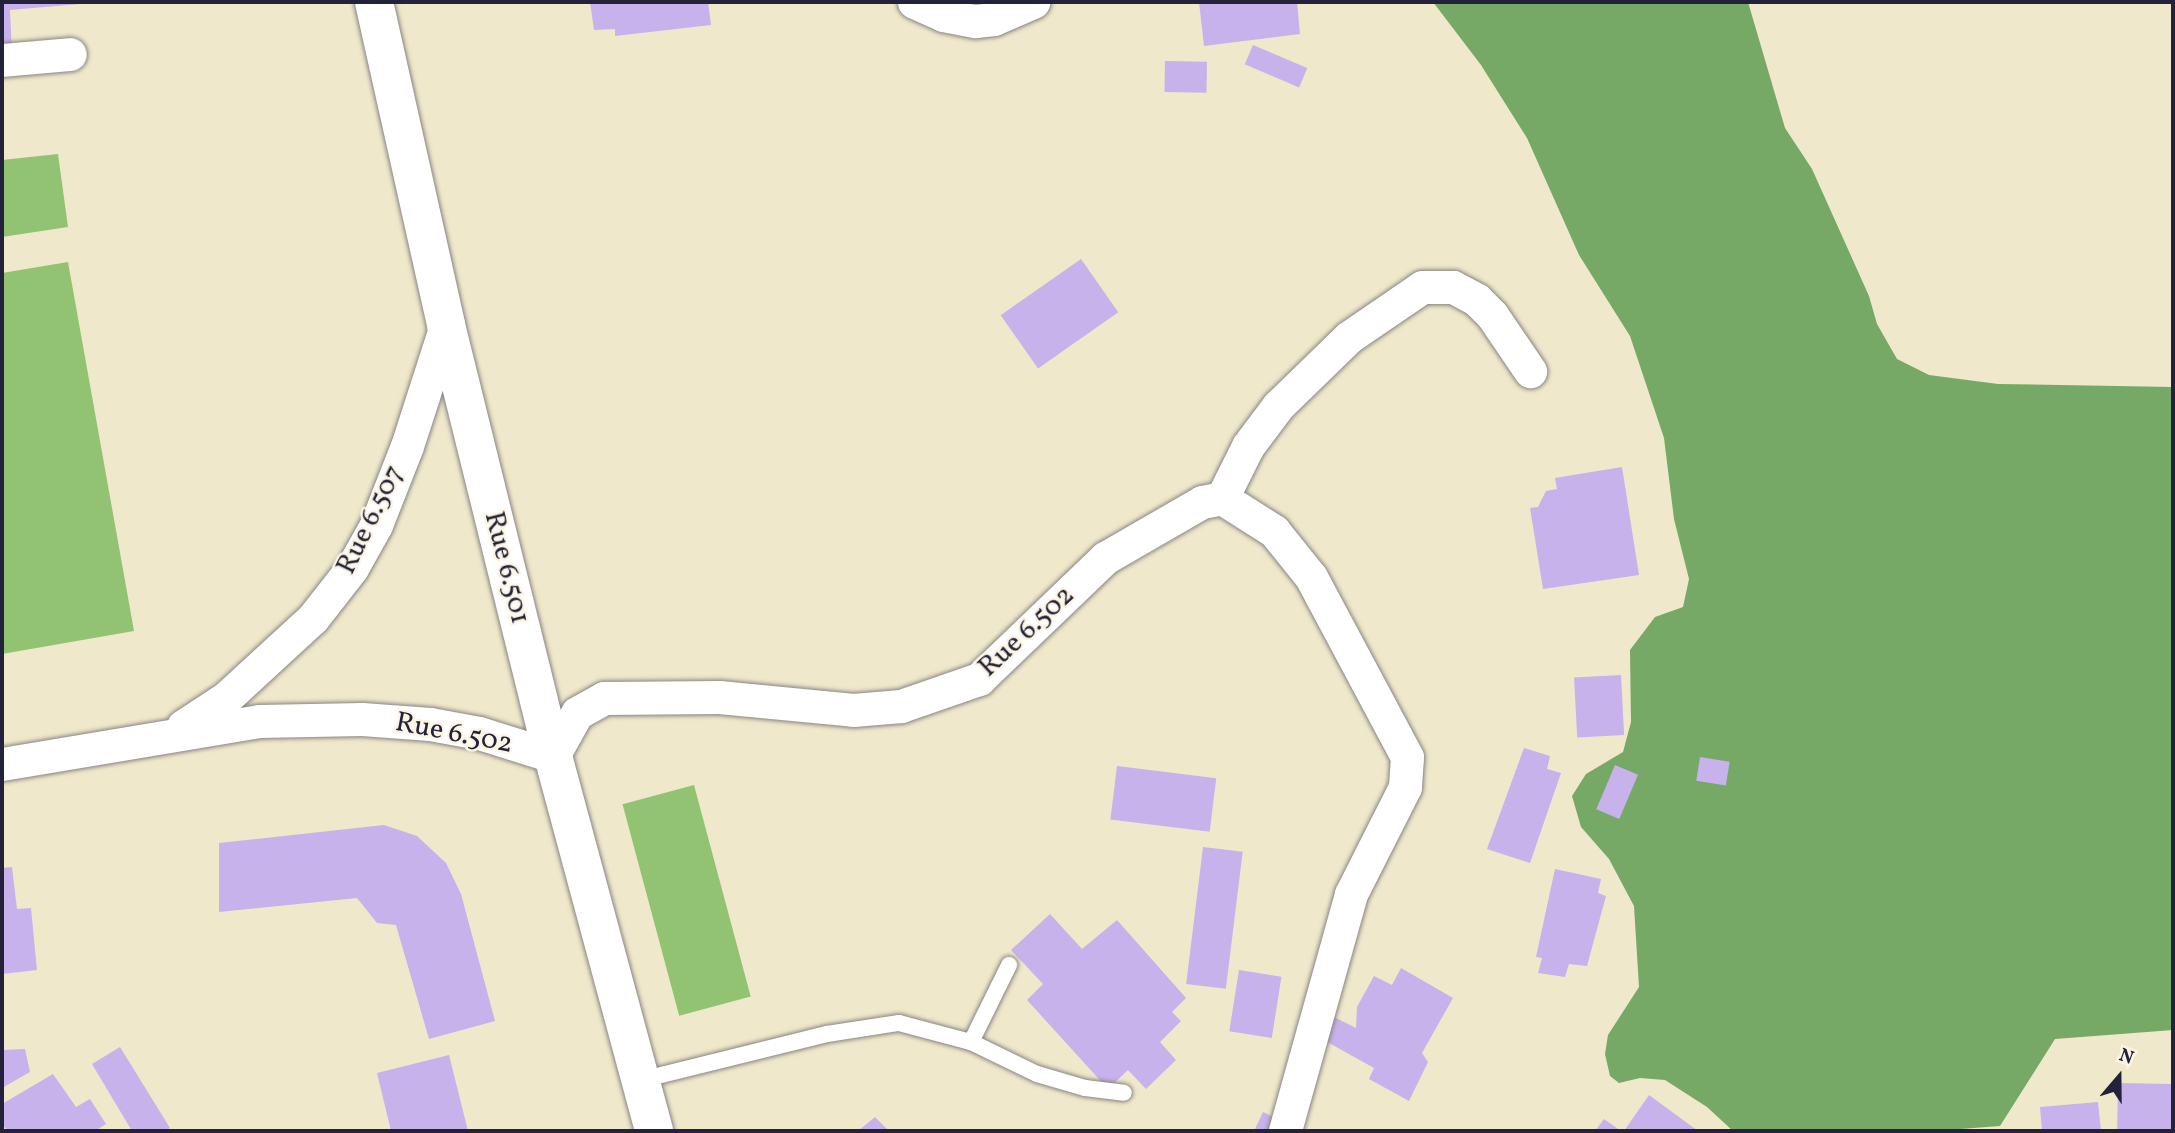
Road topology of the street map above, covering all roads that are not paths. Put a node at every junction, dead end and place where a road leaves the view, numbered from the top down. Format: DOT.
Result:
graph roads {
  1 [pos="374,2"];
  2 [pos="914,2"];
  3 [pos="1033,2"];
  4 [pos="70,54"];
  5 [pos="2,60"];
  6 [pos="446,325"];
  7 [pos="1530,371"];
  8 [pos="1222,498"];
  9 [pos="175,731"];
  10 [pos="553,756"];
  11 [pos="2,764"];
  12 [pos="1009,965"];
  13 [pos="971,1042"];
  14 [pos="641,1080"];
  15 [pos="1124,1093"];
  16 [pos="654,1131"];
  17 [pos="1285,1131"];
  1 -- 6 [label="street, Rue 6.501"];
  2 -- 3 [label="street"];
  4 -- 5 [label="street"];
  6 -- 9 [label="street, Rue 6.507"];
  6 -- 10 [label="street, Rue 6.501"];
  7 -- 8 [label="street"];
  8 -- 10 [label="street, Rue 6.502"];
  8 -- 17 [label="street"];
  9 -- 10 [label="street, Rue 6.502"];
  9 -- 11 [label="street, Rue 6.502"];
  10 -- 14 [label="street, Rue 6.501"];
  12 -- 13 [label="lane"];
  13 -- 14 [label="lane"];
  13 -- 15 [label="lane"];
  14 -- 16 [label="street, Rue 6.501"];
}
